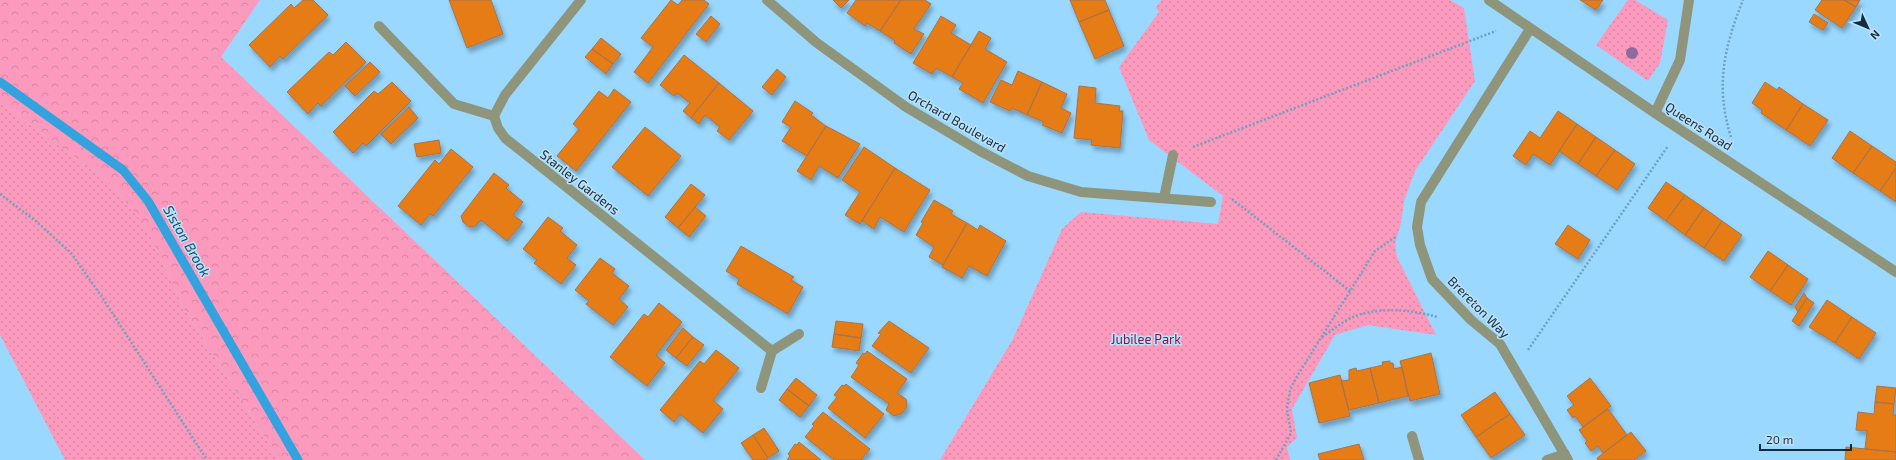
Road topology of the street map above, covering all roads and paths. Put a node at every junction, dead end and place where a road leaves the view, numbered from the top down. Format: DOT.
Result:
graph roads {
  1 [pos="580,0"];
  2 [pos="767,0"];
  3 [pos="1489,0"];
  4 [pos="1689,0"];
  5 [pos="1743,0"];
  6 [pos="1521,21"];
  7 [pos="379,26"];
  8 [pos="1530,29"];
  9 [pos="1655,113"];
  10 [pos="494,116"];
  11 [pos="1679,129"];
  12 [pos="1173,155"];
  13 [pos="1742,170"];
  14 [pos="0,194"];
  15 [pos="1227,195"];
  16 [pos="1164,198"];
  17 [pos="1211,202"];
  18 [pos="1417,227"];
  19 [pos="1896,272"];
  20 [pos="1350,292"];
  21 [pos="1471,320"];
  22 [pos="799,334"];
  23 [pos="1320,339"];
  24 [pos="772,351"];
  25 [pos="1516,369"];
  26 [pos="761,388"];
  27 [pos="1412,436"];
  28 [pos="1566,457"];
  29 [pos="207,460"];
  30 [pos="1276,460"];
  31 [pos="1419,460"];
  32 [pos="1547,460"];
  1 -- 10 [label="street"];
  2 -- 16 [label="street, Orchard Boulevard"];
  3 -- 6 [label="street, Queens Road"];
  4 -- 9 [label="street"];
  5 -- 13 [label="path"];
  6 -- 8 [label="street, Queens Road"];
  6 -- 12 [label="path"];
  7 -- 10 [label="street"];
  8 -- 9 [label="street, Queens Road"];
  8 -- 18 [label="street, Brereton Way"];
  9 -- 11 [label="street, Queens Road"];
  10 -- 24 [label="street, Stanley Gardens"];
  11 -- 13 [label="street, Queens Road"];
  11 -- 25 [label="path"];
  12 -- 16 [label="street"];
  13 -- 19 [label="street, Queens Road"];
  14 -- 29 [label="path"];
  15 -- 20 [label="path"];
  16 -- 17 [label="street, Orchard Boulevard"];
  18 -- 20 [label="path"];
  18 -- 21 [label="street, Brereton Way"];
  20 -- 23 [label="path"];
  21 -- 23 [label="path"];
  21 -- 25 [label="street, Brereton Way"];
  22 -- 24 [label="street"];
  23 -- 30 [label="path"];
  24 -- 26 [label="street"];
  25 -- 28 [label="street, Brereton Way"];
  27 -- 31 [label="street"];
  28 -- 32 [label="street, Brereton Way"];
}
